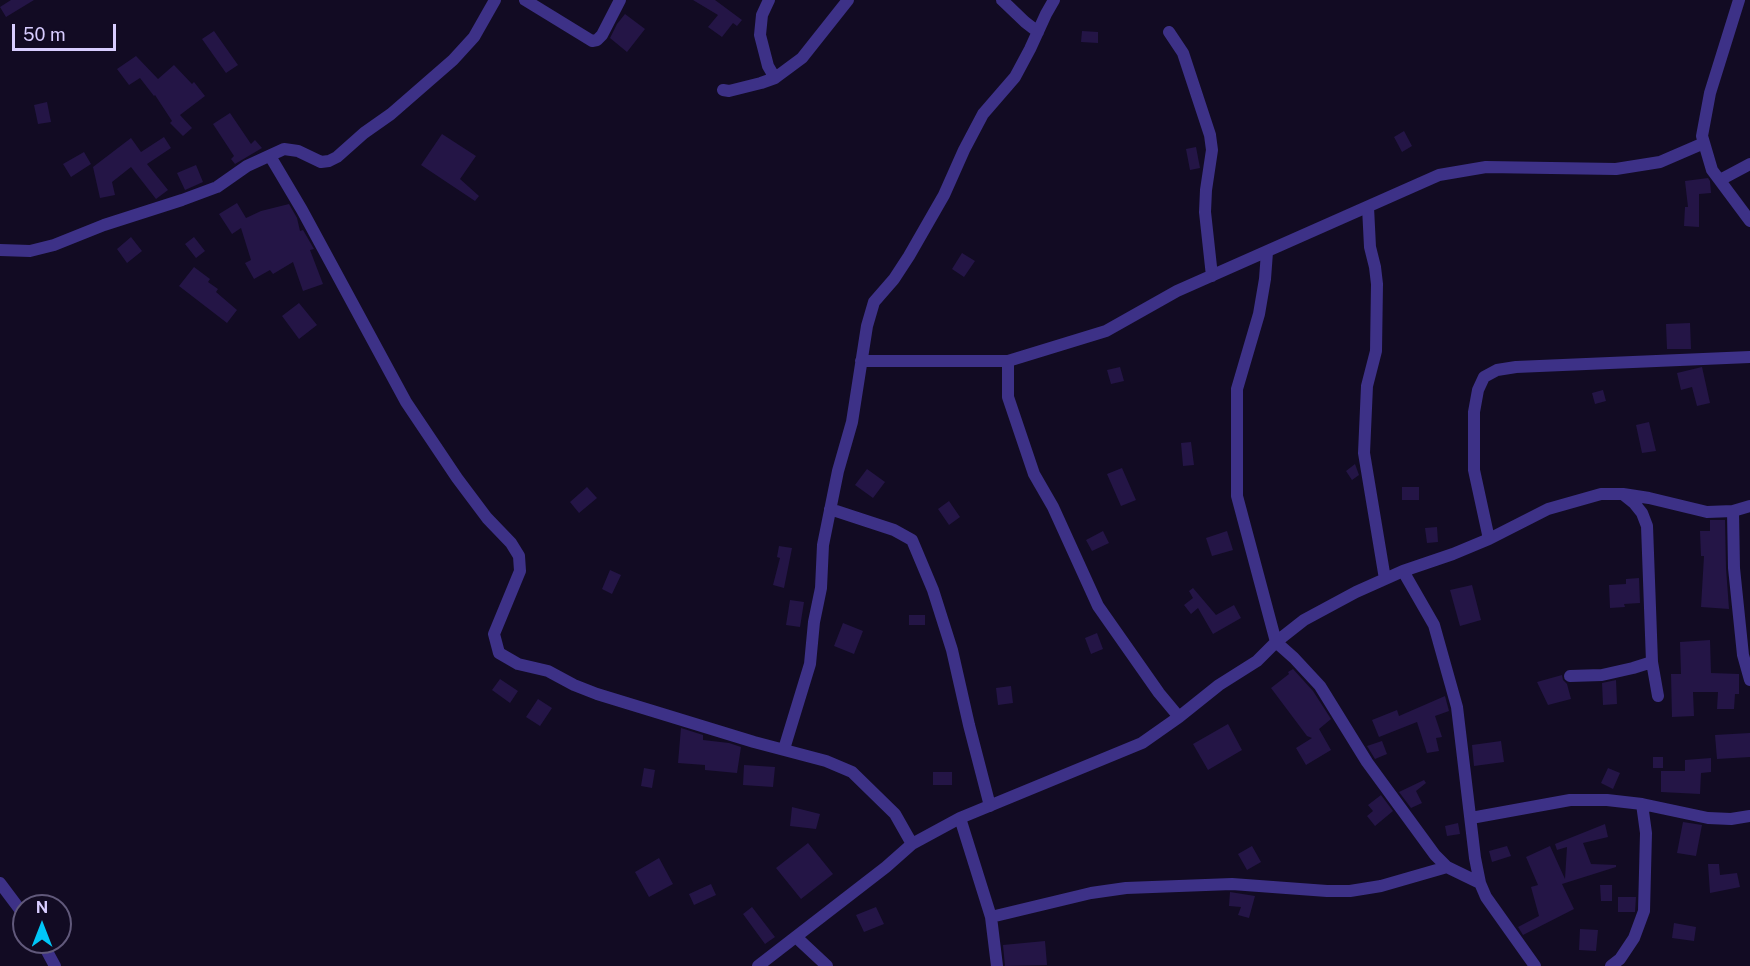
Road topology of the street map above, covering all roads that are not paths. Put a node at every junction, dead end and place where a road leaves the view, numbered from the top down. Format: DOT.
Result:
graph roads {
  1 [pos="495,0"];
  2 [pos="525,0"];
  3 [pos="620,0"];
  4 [pos="769,0"];
  5 [pos="848,0"];
  6 [pos="1002,0"];
  7 [pos="1054,0"];
  8 [pos="1739,0"];
  9 [pos="1038,32"];
  10 [pos="1169,32"];
  11 [pos="775,78"];
  12 [pos="723,90"];
  13 [pos="1704,143"];
  14 [pos="270,156"];
  15 [pos="1750,164"];
  16 [pos="1720,180"];
  17 [pos="1368,207"];
  18 [pos="1750,221"];
  19 [pos="0,250"];
  20 [pos="1267,252"];
  21 [pos="1212,276"];
  22 [pos="1750,357"];
  23 [pos="861,361"];
  24 [pos="1008,361"];
  25 [pos="1623,494"];
  26 [pos="1750,506"];
  27 [pos="830,508"];
  28 [pos="1733,511"];
  29 [pos="1489,539"];
  30 [pos="1403,571"];
  31 [pos="1384,579"];
  32 [pos="1276,642"];
  33 [pos="1652,662"];
  34 [pos="1570,676"];
  35 [pos="1750,680"];
  36 [pos="1658,696"];
  37 [pos="1179,717"];
  38 [pos="784,749"];
  39 [pos="1642,804"];
  40 [pos="990,806"];
  41 [pos="1750,816"];
  42 [pos="960,818"];
  43 [pos="1471,818"];
  44 [pos="912,844"];
  45 [pos="1447,867"];
  46 [pos="0,883"];
  47 [pos="1480,883"];
  48 [pos="12,899"];
  49 [pos="991,917"];
  50 [pos="796,937"];
  51 [pos="758,966"];
  52 [pos="827,966"];
  53 [pos="997,966"];
  54 [pos="1534,966"];
  55 [pos="1611,966"];
  1 -- 14 [label="street"];
  2 -- 3 [label="street"];
  4 -- 11 [label="street"];
  5 -- 11 [label="street"];
  6 -- 9 [label="street"];
  7 -- 9 [label="street"];
  8 -- 13 [label="street"];
  9 -- 23 [label="street"];
  10 -- 21 [label="street"];
  11 -- 12 [label="street"];
  13 -- 16 [label="street"];
  13 -- 17 [label="street"];
  14 -- 19 [label="street"];
  14 -- 38 [label="street"];
  15 -- 16 [label="street"];
  16 -- 18 [label="street"];
  17 -- 20 [label="street"];
  17 -- 31 [label="street"];
  20 -- 21 [label="street"];
  20 -- 32 [label="street"];
  21 -- 24 [label="street"];
  22 -- 29 [label="street"];
  23 -- 24 [label="street"];
  23 -- 27 [label="street"];
  24 -- 37 [label="street"];
  25 -- 28 [label="street"];
  25 -- 29 [label="street"];
  25 -- 33 [label="street"];
  26 -- 28 [label="street"];
  27 -- 38 [label="street"];
  27 -- 40 [label="street"];
  28 -- 35 [label="street"];
  29 -- 30 [label="street"];
  30 -- 31 [label="street"];
  30 -- 43 [label="street"];
  31 -- 32 [label="street"];
  32 -- 37 [label="street"];
  32 -- 45 [label="street"];
  33 -- 34 [label="street"];
  33 -- 36 [label="street"];
  37 -- 40 [label="street"];
  38 -- 44 [label="street"];
  39 -- 41 [label="street"];
  39 -- 43 [label="street"];
  39 -- 55 [label="street"];
  40 -- 42 [label="street"];
  42 -- 44 [label="street"];
  42 -- 49 [label="street"];
  43 -- 47 [label="street"];
  44 -- 50 [label="street"];
  45 -- 47 [label="street"];
  45 -- 49 [label="street"];
  46 -- 48 [label="street"];
  47 -- 54 [label="street"];
  49 -- 53 [label="street"];
  50 -- 51 [label="street"];
  50 -- 52 [label="street"];
}
